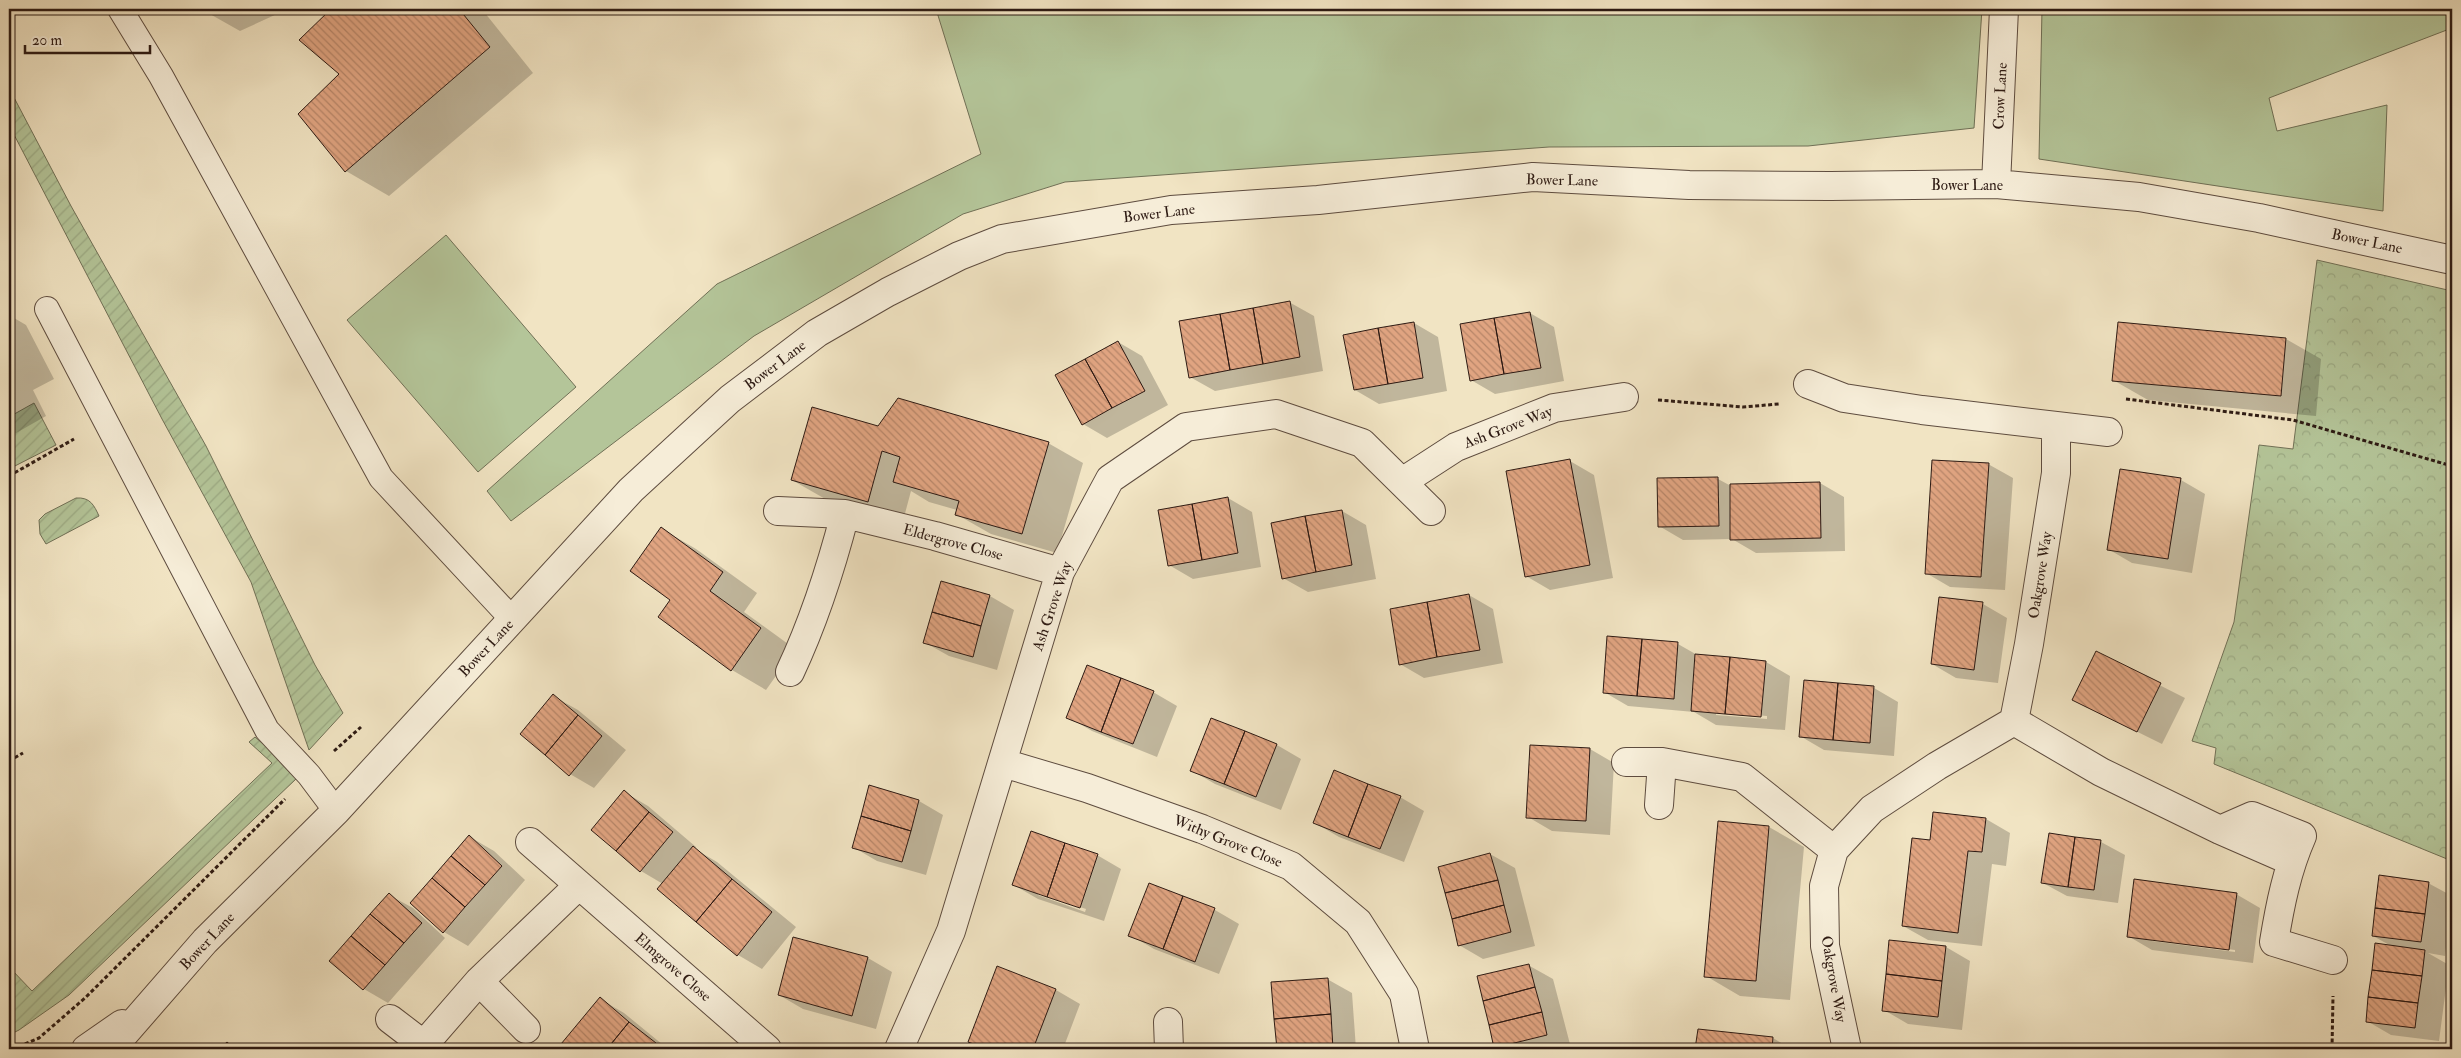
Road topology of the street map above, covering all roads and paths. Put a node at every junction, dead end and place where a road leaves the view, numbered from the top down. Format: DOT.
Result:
graph roads {
  1 [pos="120,9"];
  2 [pos="2004,9"];
  3 [pos="1996,184"];
  4 [pos="2452,260"];
  5 [pos="47,309"];
  6 [pos="1799,394"];
  7 [pos="1624,397"];
  8 [pos="2056,427"];
  9 [pos="2108,432"];
  10 [pos="74,439"];
  11 [pos="2452,466"];
  12 [pos="9,476"];
  13 [pos="1402,482"];
  14 [pos="778,510"];
  15 [pos="1431,511"];
  16 [pos="845,514"];
  17 [pos="1060,572"];
  18 [pos="513,620"];
  19 [pos="790,672"];
  20 [pos="2014,721"];
  21 [pos="366,722"];
  22 [pos="23,752"];
  23 [pos="9,761"];
  24 [pos="1626,762"];
  25 [pos="1662,762"];
  26 [pos="1003,763"];
  27 [pos="309,775"];
  28 [pos="1659,805"];
  29 [pos="336,811"];
  30 [pos="530,842"];
  31 [pos="1834,850"];
  32 [pos="578,885"];
  33 [pos="2333,960"];
  34 [pos="479,981"];
  35 [pos="158,994"];
  36 [pos="390,1019"];
  37 [pos="1168,1022"];
  38 [pos="526,1029"];
  39 [pos="422,1047"];
  40 [pos="13,1049"];
  41 [pos="86,1049"];
  42 [pos="112,1049"];
  43 [pos="766,1049"];
  44 [pos="899,1049"];
  45 [pos="1169,1049"];
  46 [pos="1415,1049"];
  47 [pos="1847,1049"];
  48 [pos="2332,1049"];
  1 -- 18 [label="lane"];
  2 -- 3 [label="street, Crow Lane"];
  3 -- 4 [label="street, Bower Lane"];
  3 -- 18 [label="street, Bower Lane"];
  5 -- 27 [label="lane"];
  6 -- 7 [label="path"];
  6 -- 8 [label="street"];
  7 -- 13 [label="street, Ash Grove Way"];
  8 -- 9 [label="street"];
  8 -- 20 [label="street, Oakgrove Way"];
  9 -- 11 [label="path"];
  10 -- 12 [label="path"];
  13 -- 15 [label="street, Ash Grove Way"];
  13 -- 17 [label="street, Ash Grove Way"];
  14 -- 16 [label="street, Eldergrove Close"];
  16 -- 17 [label="street, Eldergrove Close"];
  16 -- 19 [label="street"];
  17 -- 26 [label="street, Ash Grove Way"];
  18 -- 29 [label="street, Bower Lane"];
  20 -- 31 [label="street, Oakgrove Way"];
  20 -- 33 [label="street"];
  21 -- 27 [label="path"];
  22 -- 23 [label="path"];
  24 -- 25 [label="street"];
  25 -- 28 [label="street"];
  25 -- 31 [label="street"];
  26 -- 44 [label="street, Ash Grove Way"];
  26 -- 46 [label="street, Withy Grove Close"];
  27 -- 29 [label="lane"];
  27 -- 40 [label="path"];
  29 -- 35 [label="street, Bower Lane"];
  30 -- 32 [label="street, Elmgrove Close"];
  31 -- 47 [label="street, Oakgrove Way"];
  32 -- 34 [label="street"];
  32 -- 43 [label="street, Elmgrove Close"];
  33 -- 48 [label="path"];
  34 -- 38 [label="street"];
  34 -- 39 [label="street"];
  35 -- 41 [label="street, Bower Lane"];
  35 -- 42 [label="street, Bower Lane"];
  36 -- 39 [label="street"];
  37 -- 45 [label="street"];
}
